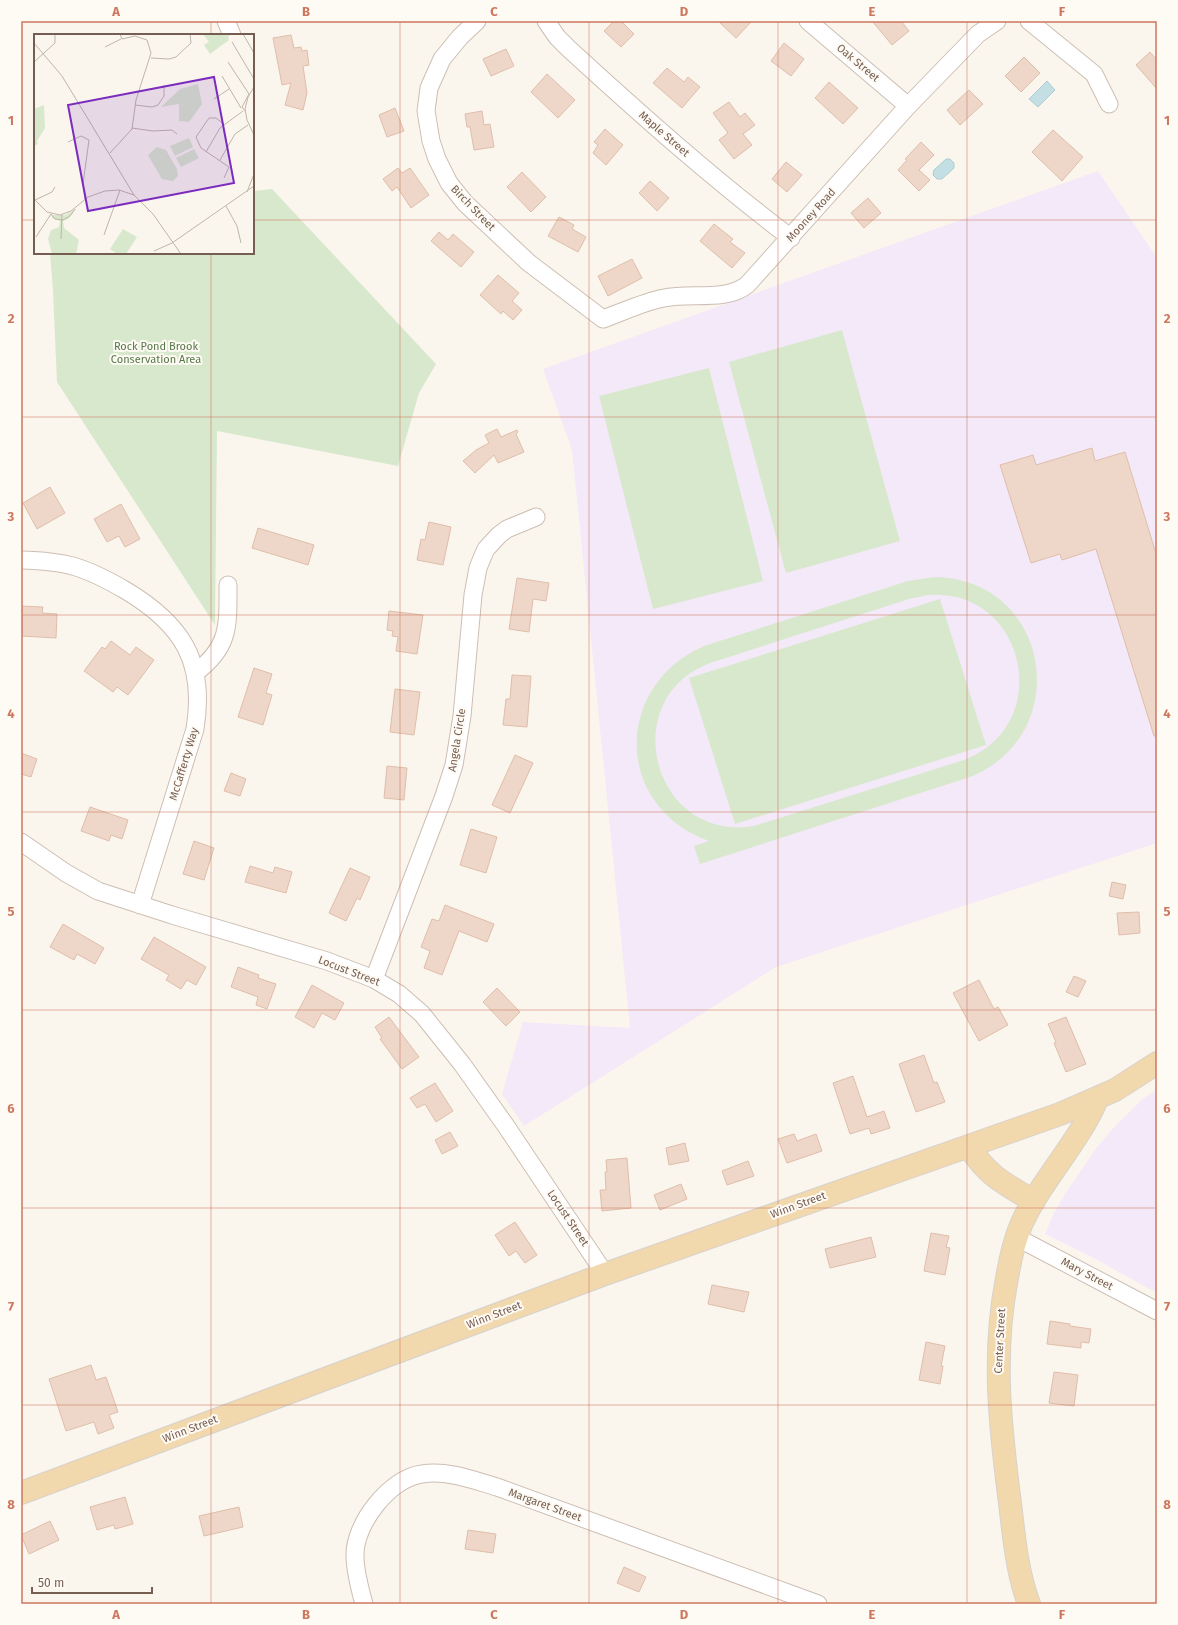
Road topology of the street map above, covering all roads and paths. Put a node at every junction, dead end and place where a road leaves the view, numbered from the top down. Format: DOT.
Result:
graph roads {
  1 [pos="226,21"];
  2 [pos="477,21"];
  3 [pos="546,21"];
  4 [pos="808,21"];
  5 [pos="997,21"];
  6 [pos="1029,21"];
  7 [pos="232,34"];
  8 [pos="1109,104"];
  9 [pos="908,106"];
  10 [pos="791,238"];
  11 [pos="603,319"];
  12 [pos="536,517"];
  13 [pos="21,560"];
  14 [pos="228,584"];
  15 [pos="195,673"];
  16 [pos="21,842"];
  17 [pos="140,904"];
  18 [pos="374,979"];
  19 [pos="1157,1063"];
  20 [pos="1097,1099"];
  21 [pos="969,1146"];
  22 [pos="1034,1201"];
  23 [pos="1016,1237"];
  24 [pos="605,1274"];
  25 [pos="1157,1311"];
  26 [pos="21,1493"];
  27 [pos="364,1604"];
  28 [pos="818,1604"];
  29 [pos="1029,1604"];
  1 -- 7 [label="street"];
  2 -- 11 [label="street, Birch Street"];
  3 -- 10 [label="street, Maple Street"];
  4 -- 9 [label="street, Oak Street"];
  5 -- 9 [label="street, Mooney Road"];
  6 -- 8 [label="street"];
  9 -- 10 [label="street, Mooney Road"];
  10 -- 11 [label="street, Mooney Road"];
  12 -- 18 [label="street, Angela Circle"];
  13 -- 15 [label="street, McCafferty Way"];
  14 -- 15 [label="street"];
  15 -- 17 [label="street, McCafferty Way"];
  16 -- 17 [label="street, Locust Street"];
  17 -- 18 [label="street, Locust Street"];
  18 -- 24 [label="street, Locust Street"];
  19 -- 20 [label="main road, Winn Street"];
  20 -- 21 [label="main road, Winn Street"];
  20 -- 22 [label="main road, Center Street"];
  21 -- 22 [label="main road"];
  21 -- 24 [label="main road, Winn Street"];
  22 -- 23 [label="main road, Center Street"];
  23 -- 25 [label="street, Mary Street"];
  23 -- 29 [label="main road, Center Street"];
  24 -- 26 [label="main road, Winn Street"];
  27 -- 28 [label="street, Margaret Street"];
}
